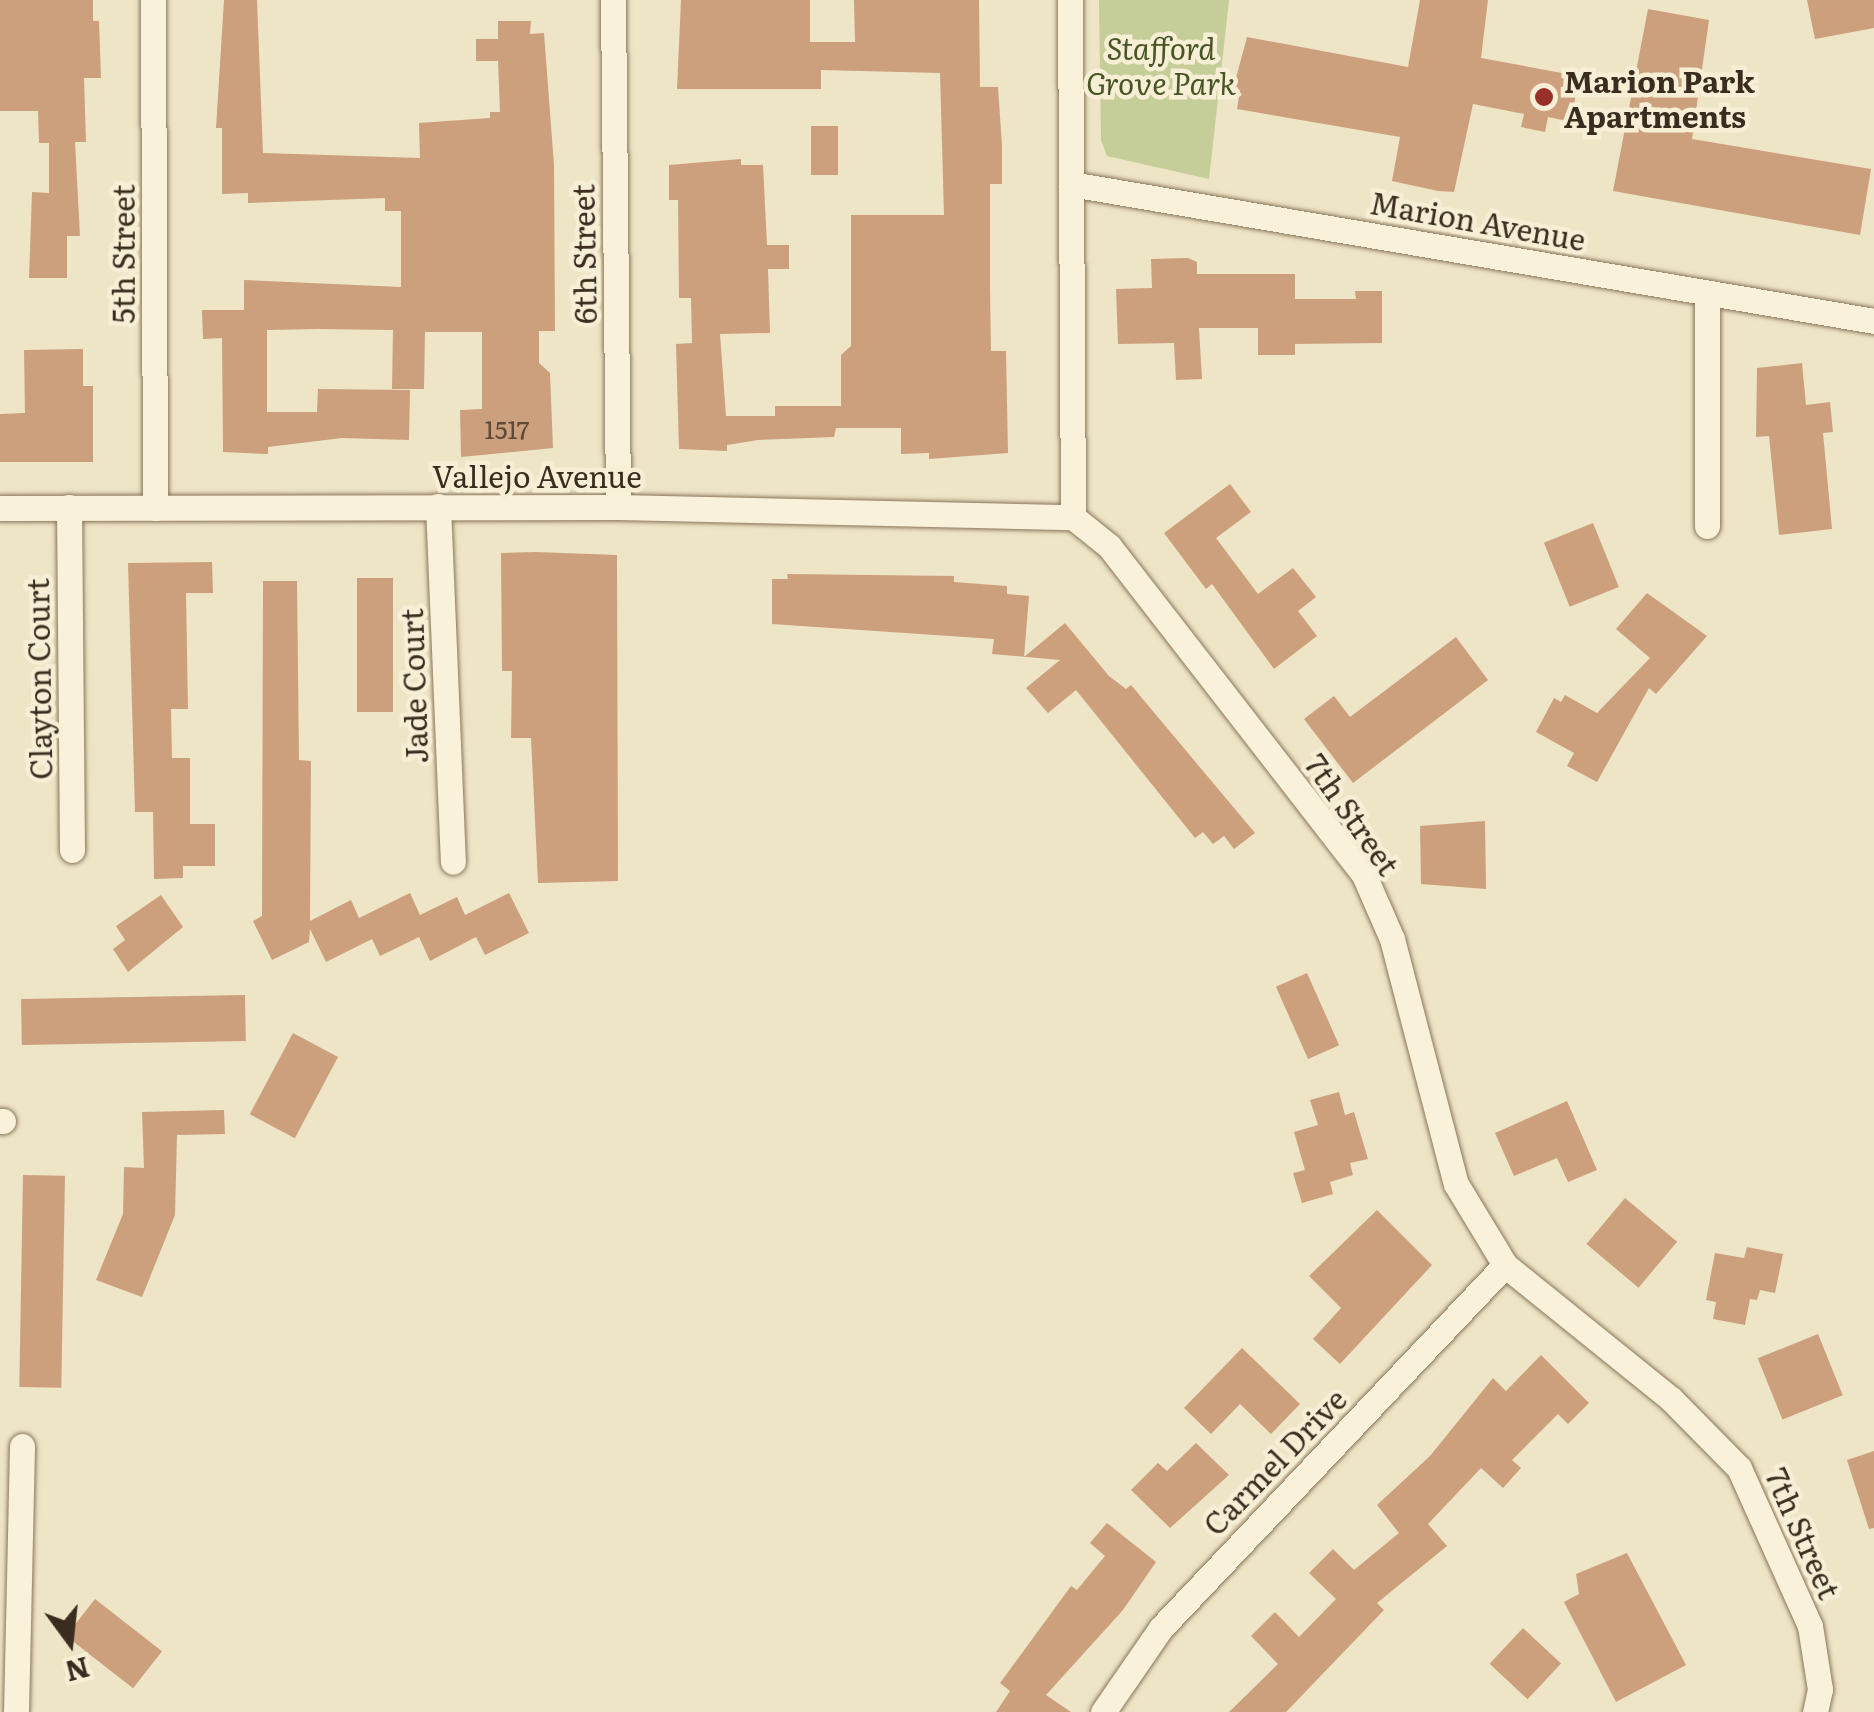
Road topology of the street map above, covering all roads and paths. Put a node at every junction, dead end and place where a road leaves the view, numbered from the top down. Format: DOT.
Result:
graph roads {
  1 [pos="153,0"];
  2 [pos="613,0"];
  3 [pos="1070,0"];
  4 [pos="1071,184"];
  5 [pos="1707,293"];
  6 [pos="1874,321"];
  7 [pos="438,506"];
  8 [pos="69,507"];
  9 [pos="618,507"];
  10 [pos="0,508"];
  11 [pos="156,508"];
  12 [pos="1073,517"];
  13 [pos="1707,526"];
  14 [pos="72,850"];
  15 [pos="453,862"];
  16 [pos="1505,1265"];
  17 [pos="22,1446"];
  18 [pos="16,1712"];
  19 [pos="1103,1712"];
  20 [pos="1816,1712"];
  1 -- 11 [label="street, 5th Street"];
  2 -- 9 [label="street, 6th Street"];
  3 -- 4 [label="street"];
  4 -- 5 [label="street, Marion Avenue"];
  4 -- 12 [label="street"];
  5 -- 6 [label="street, Marion Avenue"];
  5 -- 13 [label="street"];
  7 -- 9 [label="street, Vallejo Avenue"];
  7 -- 11 [label="street, Vallejo Avenue"];
  7 -- 15 [label="street, Jade Court"];
  8 -- 10 [label="street, Vallejo Avenue"];
  8 -- 11 [label="street, Vallejo Avenue"];
  8 -- 14 [label="street, Clayton Court"];
  9 -- 12 [label="street, Vallejo Avenue"];
  12 -- 16 [label="street, 7th Street"];
  16 -- 19 [label="street, Carmel Drive"];
  16 -- 20 [label="street, 7th Street"];
  17 -- 18 [label="street"];
}
